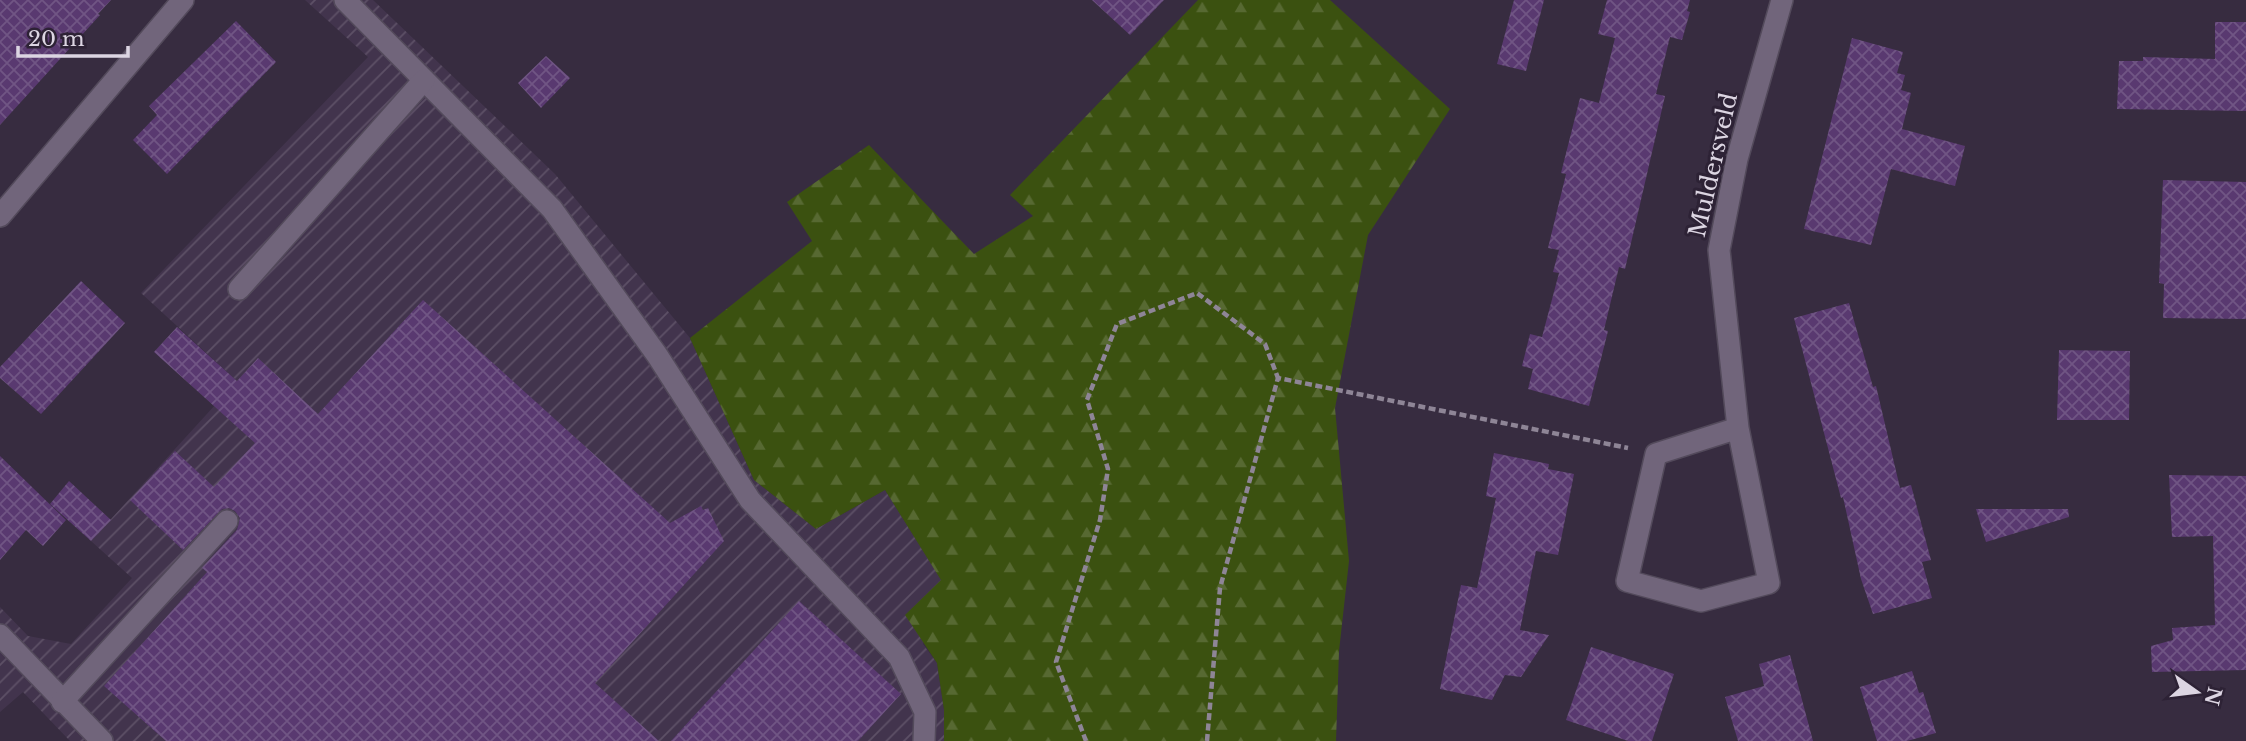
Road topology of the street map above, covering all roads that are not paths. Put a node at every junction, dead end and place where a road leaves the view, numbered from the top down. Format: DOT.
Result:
graph roads {
  1 [pos="183,0"];
  2 [pos="345,0"];
  3 [pos="1782,0"];
  4 [pos="424,80"];
  5 [pos="8,192"];
  6 [pos="0,216"];
  7 [pos="239,289"];
  8 [pos="1738,428"];
  9 [pos="227,521"];
  10 [pos="0,635"];
  11 [pos="62,702"];
  12 [pos="102,741"];
  13 [pos="924,741"];
  1 -- 5 [label="street"];
  2 -- 4 [label="street"];
  3 -- 8 [label="street, Muldersveld"];
  4 -- 7 [label="street"];
  4 -- 13 [label="street"];
  5 -- 6 [label="street"];
  8 -- 8 [label="street, Muldersveld"];
  9 -- 11 [label="street"];
  10 -- 11 [label="street"];
  11 -- 12 [label="street"];
}
